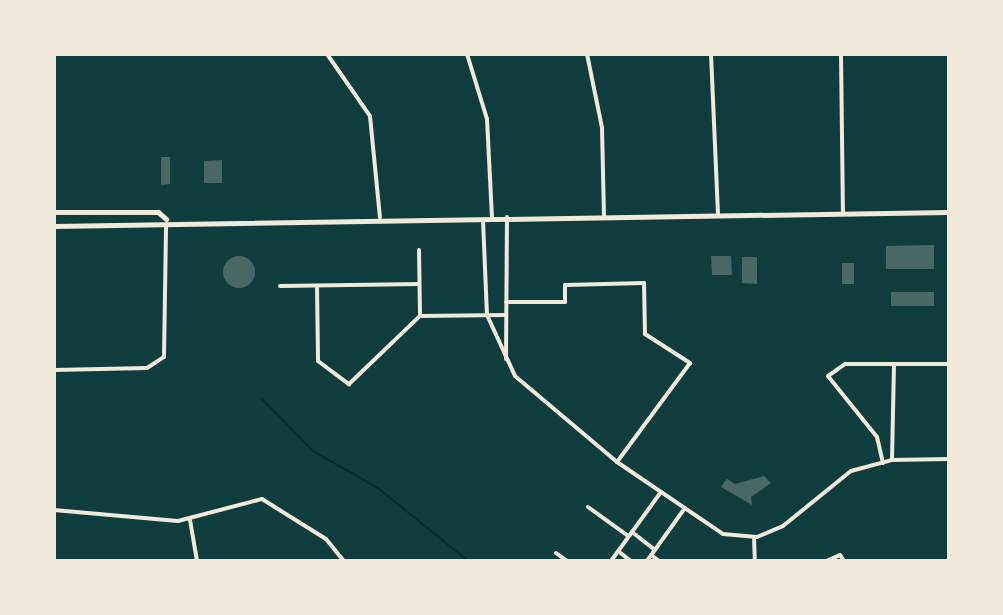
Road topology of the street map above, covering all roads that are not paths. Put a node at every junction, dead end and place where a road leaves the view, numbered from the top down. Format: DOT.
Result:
graph roads {
  1 [pos="327,54"];
  2 [pos="467,54"];
  3 [pos="587,54"];
  4 [pos="711,54"];
  5 [pos="841,54"];
  6 [pos="54,212"];
  7 [pos="949,212"];
  8 [pos="843,214"];
  9 [pos="718,215"];
  10 [pos="604,216"];
  11 [pos="483,217"];
  12 [pos="492,217"];
  13 [pos="507,217"];
  14 [pos="380,218"];
  15 [pos="166,219"];
  16 [pos="54,226"];
  17 [pos="419,250"];
  18 [pos="419,284"];
  19 [pos="280,286"];
  20 [pos="317,286"];
  21 [pos="506,302"];
  22 [pos="487,315"];
  23 [pos="506,315"];
  24 [pos="420,316"];
  25 [pos="506,359"];
  26 [pos="949,364"];
  27 [pos="894,365"];
  28 [pos="54,370"];
  29 [pos="949,459"];
  30 [pos="892,460"];
  31 [pos="617,462"];
  32 [pos="883,463"];
  33 [pos="661,492"];
  34 [pos="588,507"];
  35 [pos="685,508"];
  36 [pos="54,510"];
  37 [pos="190,520"];
  38 [pos="630,534"];
  39 [pos="754,537"];
  40 [pos="655,550"];
  41 [pos="618,551"];
  42 [pos="556,553"];
  43 [pos="651,555"];
  44 [pos="197,561"];
  45 [pos="344,561"];
  46 [pos="567,561"];
  47 [pos="611,561"];
  48 [pos="631,561"];
  49 [pos="647,561"];
  50 [pos="659,561"];
  51 [pos="755,561"];
  52 [pos="826,561"];
  53 [pos="844,561"];
  1 -- 14 [label="street"];
  2 -- 12 [label="street"];
  3 -- 10 [label="street"];
  4 -- 9 [label="street"];
  5 -- 8 [label="street"];
  6 -- 15 [label="main road"];
  7 -- 8 [label="main road"];
  8 -- 9 [label="main road"];
  9 -- 10 [label="main road"];
  10 -- 13 [label="main road"];
  11 -- 12 [label="main road"];
  11 -- 14 [label="main road"];
  11 -- 22 [label="street"];
  12 -- 13 [label="main road"];
  13 -- 21 [label="street"];
  14 -- 15 [label="main road"];
  15 -- 16 [label="main road"];
  15 -- 28 [label="street"];
  17 -- 18 [label="street"];
  18 -- 20 [label="street"];
  18 -- 24 [label="street"];
  19 -- 20 [label="street"];
  20 -- 24 [label="street"];
  21 -- 23 [label="street"];
  21 -- 31 [label="street"];
  22 -- 23 [label="street"];
  22 -- 24 [label="street"];
  22 -- 25 [label="street"];
  23 -- 25 [label="street"];
  25 -- 31 [label="street"];
  26 -- 27 [label="street"];
  27 -- 30 [label="street"];
  27 -- 32 [label="street"];
  29 -- 30 [label="street"];
  30 -- 32 [label="street"];
  31 -- 33 [label="street"];
  32 -- 39 [label="street"];
  33 -- 35 [label="street"];
  33 -- 38 [label="street"];
  34 -- 38 [label="street"];
  35 -- 39 [label="street"];
  35 -- 40 [label="street"];
  36 -- 37 [label="street"];
  37 -- 44 [label="street"];
  37 -- 45 [label="street"];
  38 -- 40 [label="street"];
  38 -- 41 [label="street"];
  39 -- 51 [label="street"];
  40 -- 43 [label="street"];
  41 -- 47 [label="street"];
  41 -- 48 [label="street"];
  42 -- 46 [label="street"];
  43 -- 49 [label="street"];
  43 -- 50 [label="street"];
  52 -- 53 [label="street"];
}
